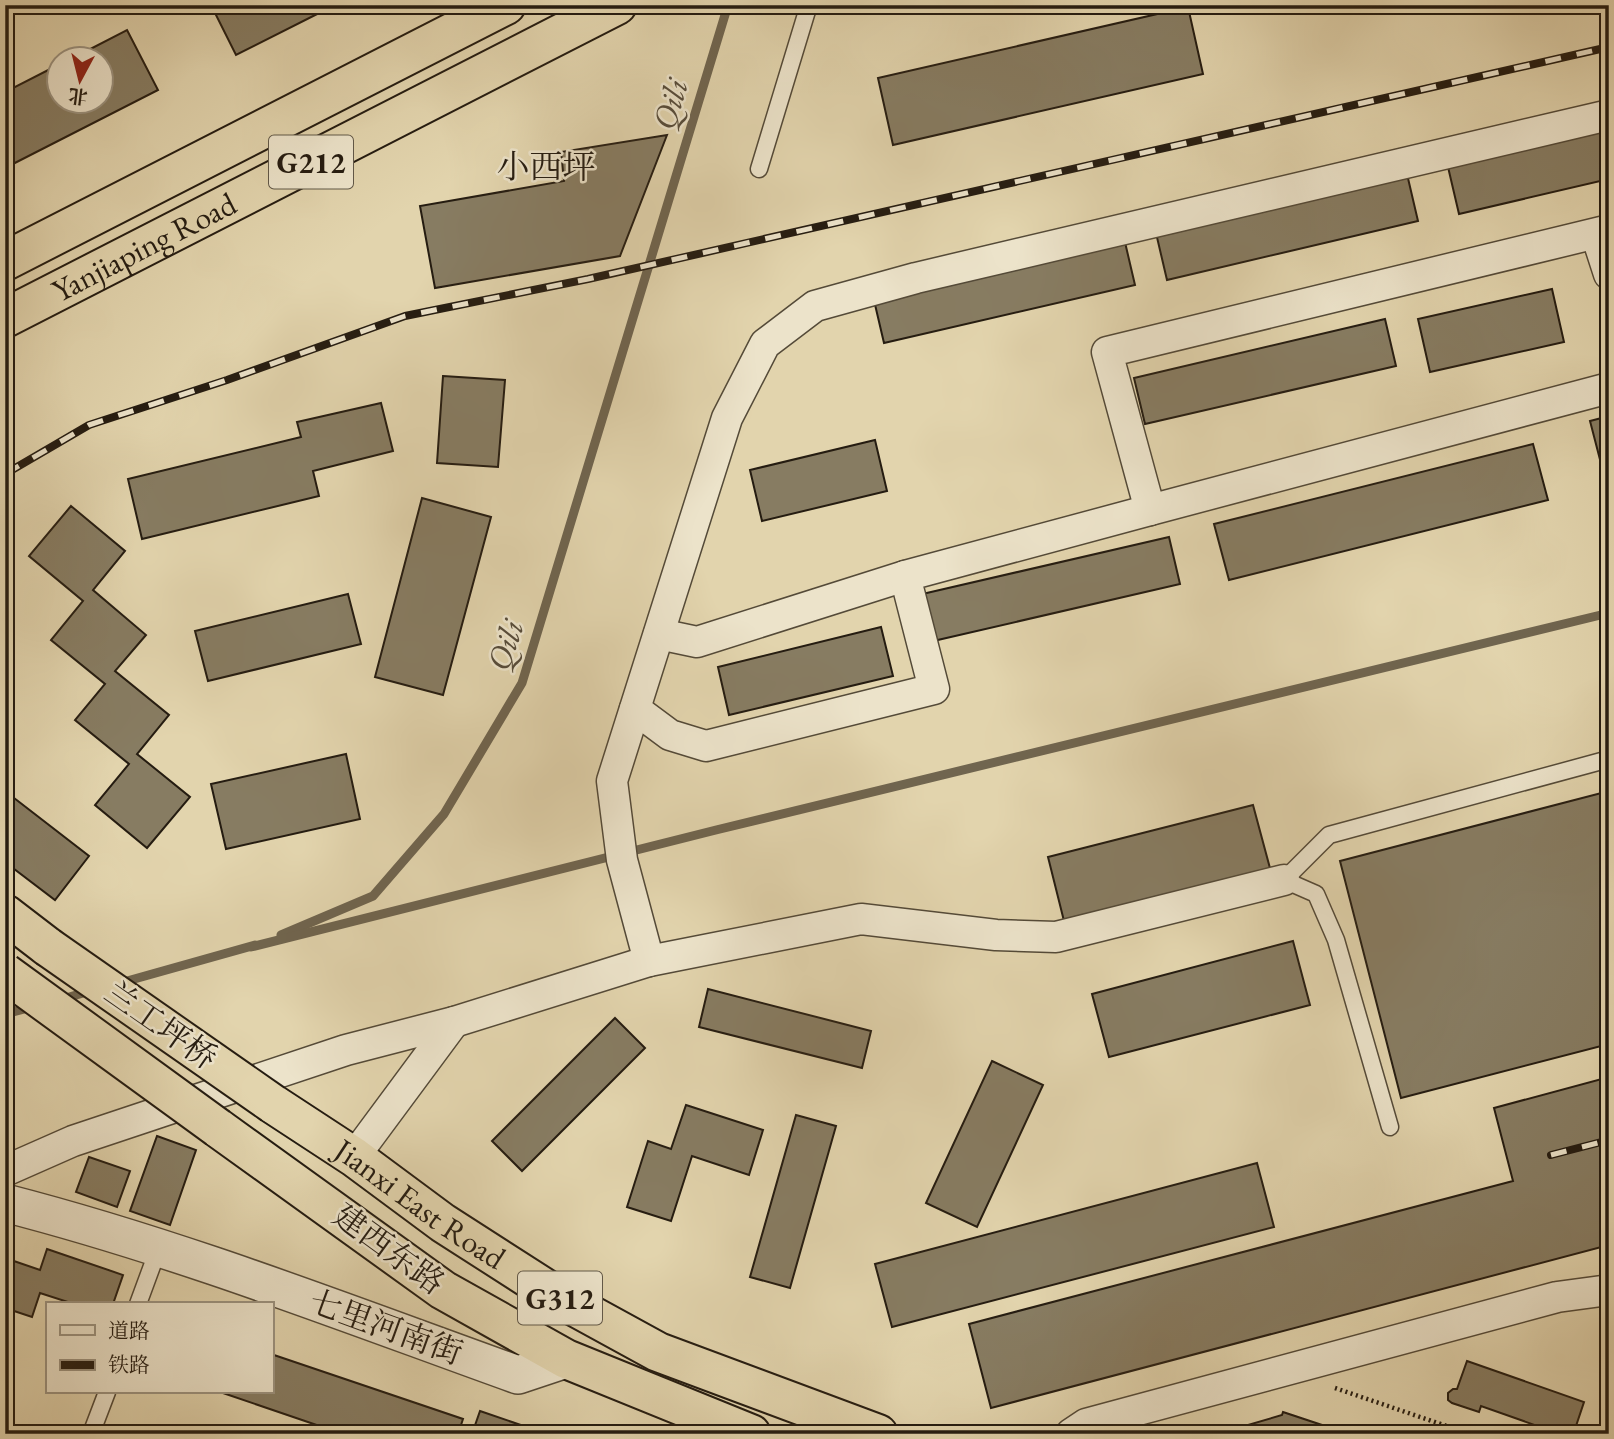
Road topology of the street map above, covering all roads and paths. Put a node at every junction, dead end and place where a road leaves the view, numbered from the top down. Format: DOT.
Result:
graph roads {
  1 [pos="506,5"];
  2 [pos="617,5"];
  3 [pos="812,5"];
  4 [pos="1609,115"];
  5 [pos="759,169"];
  6 [pos="1602,232"];
  7 [pos="5,261"];
  8 [pos="1609,274"];
  9 [pos="5,318"];
  10 [pos="1609,388"];
  11 [pos="1150,510"];
  12 [pos="905,576"];
  13 [pos="659,634"];
  14 [pos="635,709"];
  15 [pos="1609,760"];
  16 [pos="1284,880"];
  17 [pos="5,914"];
  18 [pos="645,949"];
  19 [pos="5,973"];
  20 [pos="454,1022"];
  21 [pos="273,1104"];
  22 [pos="1390,1127"];
  23 [pos="218,1128"];
  24 [pos="354,1157"];
  25 [pos="5,1171"];
  26 [pos="5,1203"];
  27 [pos="159,1247"];
  28 [pos="1609,1290"];
  29 [pos="139,1302"];
  30 [pos="1609,1334"];
  31 [pos="566,1359"];
  32 [pos="1284,1370"];
  33 [pos="1609,1380"];
  34 [pos="106,1394"];
  35 [pos="91,1434"];
  36 [pos="751,1434"];
  37 [pos="878,1434"];
  38 [pos="1071,1434"];
  39 [pos="1470,1434"];
  1 -- 7 [label="highway, Yanjiaping Road / G212"];
  2 -- 9 [label="highway, Yanjiaping Road / G212"];
  3 -- 5 [label="lane"];
  4 -- 13 [label="street"];
  6 -- 8 [label="street"];
  6 -- 11 [label="street"];
  10 -- 11 [label="street"];
  11 -- 12 [label="street"];
  12 -- 13 [label="street"];
  12 -- 14 [label="street"];
  13 -- 14 [label="street"];
  14 -- 18 [label="street"];
  15 -- 16 [label="lane"];
  16 -- 18 [label="street"];
  16 -- 22 [label="lane"];
  17 -- 21 [label="highway, 兰工坪桥 / G312, bridge"];
  18 -- 20 [label="street"];
  19 -- 23 [label="highway, 兰工坪桥 / G312, bridge"];
  20 -- 24 [label="street"];
  20 -- 25 [label="street"];
  21 -- 24 [label="highway, Jianxi East Road / G312"];
  23 -- 31 [label="highway, 建西东路 / G312"];
  24 -- 37 [label="highway, Jianxi East Road / G312"];
  26 -- 27 [label="street, 七里河南街"];
  27 -- 29 [label="lane"];
  27 -- 31 [label="street, 七里河南街"];
  28 -- 32 [label="street"];
  30 -- 33 [label="path"];
  31 -- 36 [label="highway, G312"];
  32 -- 38 [label="street"];
  32 -- 39 [label="path"];
  34 -- 35 [label="lane"];
}
